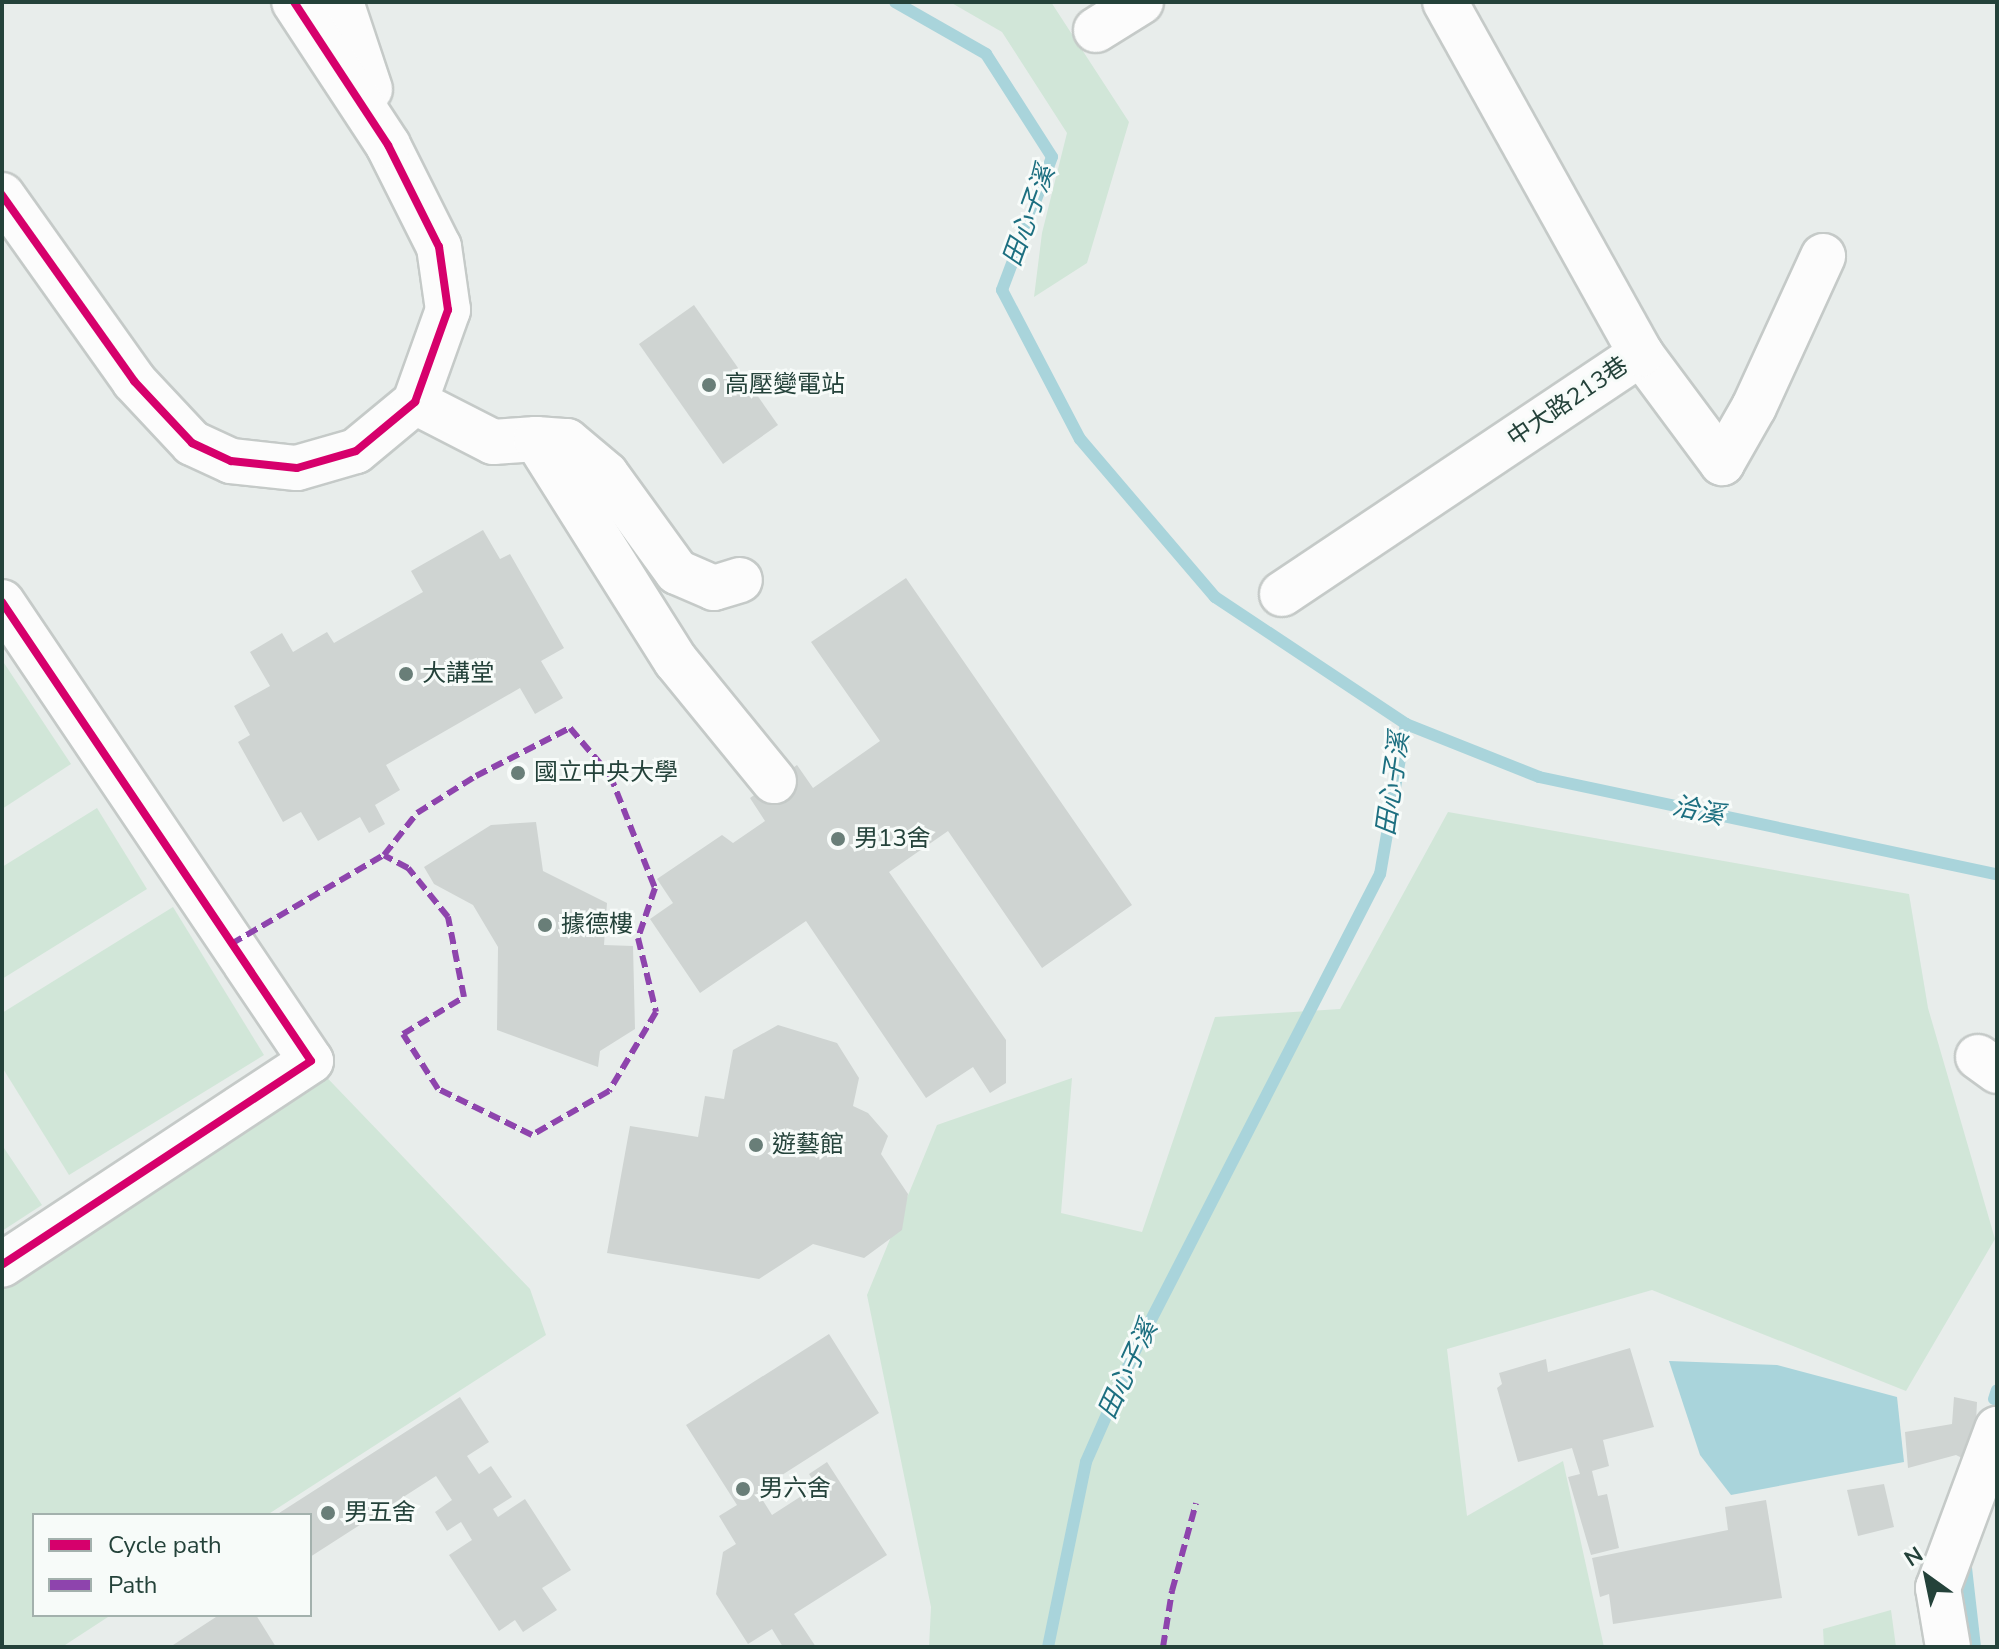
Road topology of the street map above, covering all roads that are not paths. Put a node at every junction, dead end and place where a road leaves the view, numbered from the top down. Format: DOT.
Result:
graph roads {
  1 [pos="294,2"];
  2 [pos="341,2"];
  3 [pos="1141,2"];
  4 [pos="1445,2"];
  5 [pos="1096,30"];
  6 [pos="388,145"];
  7 [pos="2,195"];
  8 [pos="1823,256"];
  9 [pos="1641,354"];
  10 [pos="415,402"];
  11 [pos="536,439"];
  12 [pos="740,580"];
  13 [pos="1282,594"];
  14 [pos="2,602"];
  15 [pos="774,781"];
  16 [pos="2,1265"];
  17 [pos="1997,1429"];
  18 [pos="1948,1647"];
  1 -- 6 [label="street"];
  2 -- 6 [label="street"];
  3 -- 5 [label="street"];
  4 -- 9 [label="street, 中大路213巷"];
  6 -- 10 [label="street"];
  7 -- 10 [label="street"];
  8 -- 9 [label="street"];
  9 -- 13 [label="street, 中大路213巷"];
  10 -- 11 [label="street"];
  11 -- 12 [label="street"];
  11 -- 15 [label="street"];
  14 -- 16 [label="street"];
  17 -- 18 [label="street"];
}
